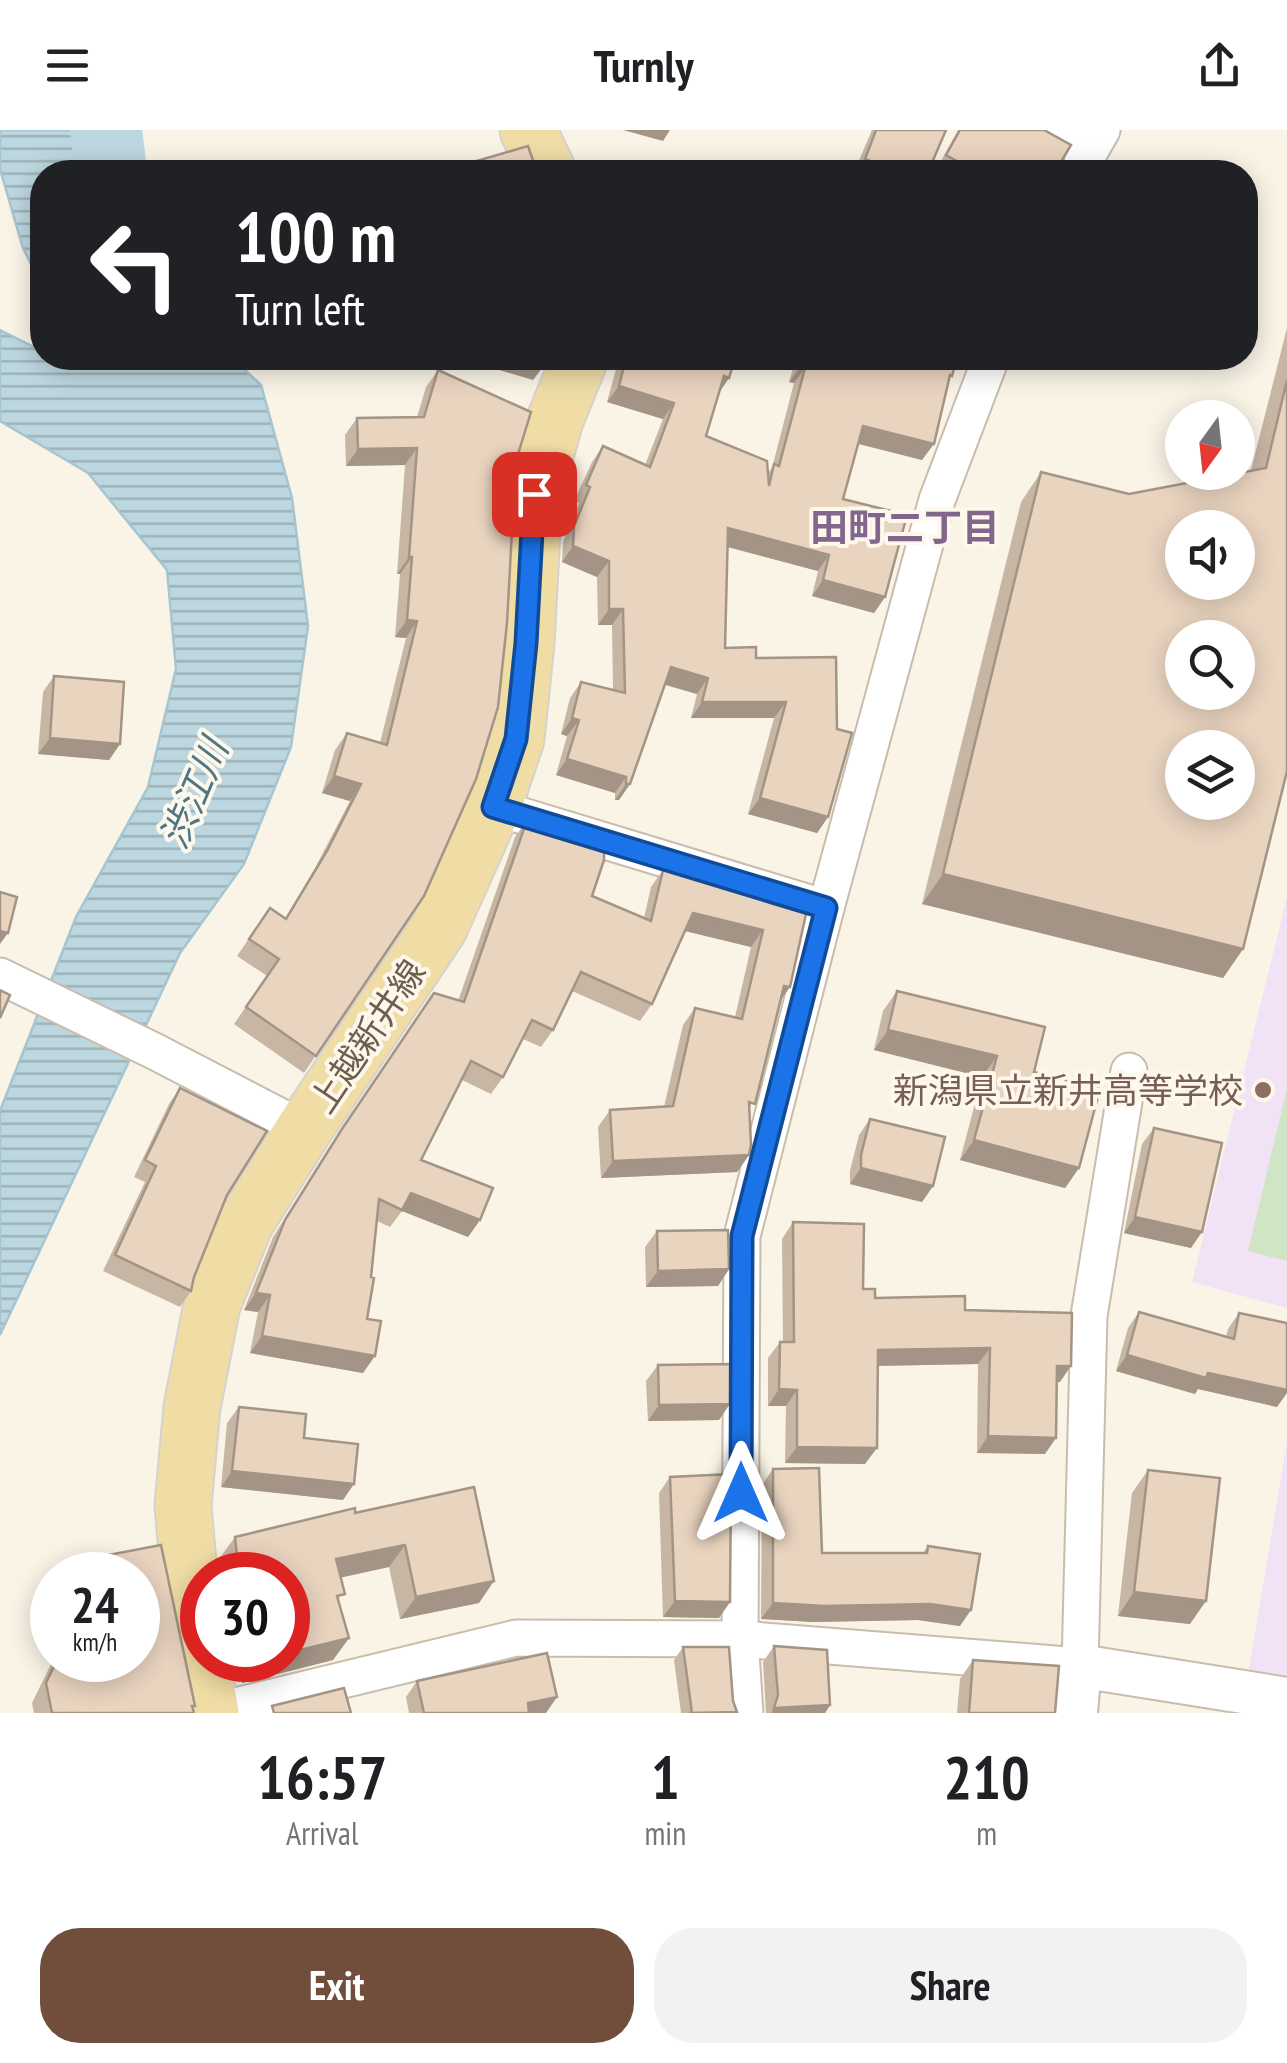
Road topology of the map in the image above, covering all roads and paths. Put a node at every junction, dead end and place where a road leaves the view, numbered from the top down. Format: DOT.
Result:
graph roads {
  1 [pos="528,130"];
  2 [pos="1051,130"];
  3 [pos="1089,151"];
  4 [pos="542,160"];
  5 [pos="575,370"];
  6 [pos="985,370"];
  7 [pos="493,807"];
  8 [pos="826,908"];
  9 [pos="3,976"];
  10 [pos="1129,1071"];
  11 [pos="304,1130"];
  12 [pos="740,1639"];
  13 [pos="1080,1666"];
  14 [pos="1287,1698"];
  15 [pos="211,1712"];
  16 [pos="745,1713"];
  17 [pos="1076,1713"];
  1 -- 4 [label="main road"];
  2 -- 3 [label="street"];
  5 -- 7 [label="main road, 上越新井線"];
  6 -- 8 [label="street"];
  7 -- 8 [label="street"];
  7 -- 11 [label="main road, 上越新井線"];
  8 -- 12 [label="street"];
  9 -- 11 [label="street"];
  10 -- 13 [label="street"];
  11 -- 15 [label="main road, 上越新井線"];
  12 -- 13 [label="street"];
  12 -- 15 [label="street"];
  12 -- 16 [label="street"];
  13 -- 14 [label="street"];
  13 -- 17 [label="street"];
}
